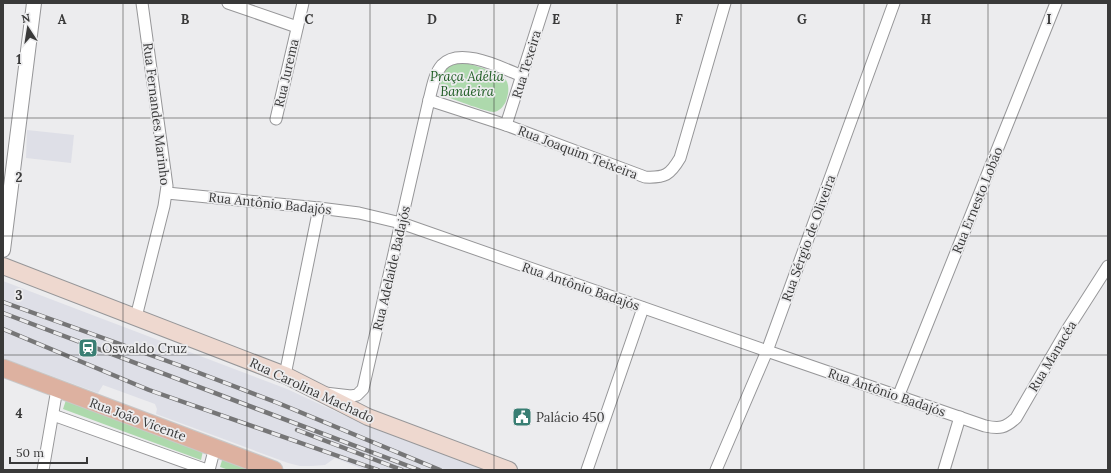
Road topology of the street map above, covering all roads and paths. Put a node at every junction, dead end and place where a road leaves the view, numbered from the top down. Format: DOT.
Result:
graph roads {
  1 [pos="34,3"];
  2 [pos="142,3"];
  3 [pos="228,3"];
  4 [pos="303,3"];
  5 [pos="545,3"];
  6 [pos="725,3"];
  7 [pos="894,3"];
  8 [pos="1056,3"];
  9 [pos="297,26"];
  10 [pos="522,76"];
  11 [pos="430,100"];
  12 [pos="276,119"];
  13 [pos="506,125"];
  14 [pos="167,193"];
  15 [pos="319,208"];
  16 [pos="401,224"];
  17 [pos="3,250"];
  18 [pos="3,266"];
  19 [pos="1108,266"];
  20 [pos="643,308"];
  21 [pos="136,317"];
  22 [pos="767,351"];
  23 [pos="3,368"];
  24 [pos="285,375"];
  25 [pos="57,389"];
  26 [pos="318,392"];
  27 [pos="898,397"];
  28 [pos="53,415"];
  29 [pos="960,416"];
  30 [pos="985,426"];
  31 [pos="214,447"];
  32 [pos="43,470"];
  33 [pos="208,470"];
  34 [pos="274,470"];
  35 [pos="509,470"];
  36 [pos="587,470"];
  37 [pos="716,470"];
  38 [pos="944,470"];
  1 -- 17 [label="street"];
  2 -- 14 [label="street, Rua Fernandes Marinho"];
  3 -- 9 [label="street"];
  4 -- 9 [label="street, Rua Jurema"];
  5 -- 10 [label="street, Rua Texeira"];
  6 -- 13 [label="street, Rua Joaquim Teixeira"];
  7 -- 22 [label="street, Rua Sérgio de Oliveira"];
  8 -- 27 [label="street, Rua Ernesto Lobão"];
  9 -- 12 [label="street, Rua Jurema"];
  10 -- 11 [label="street"];
  10 -- 13 [label="street, Rua Texeira"];
  11 -- 13 [label="street, Rua Joaquim Teixeira"];
  11 -- 16 [label="street, Rua Adelaide Badajós"];
  14 -- 15 [label="street, Rua Antônio Badajós"];
  14 -- 21 [label="street, Rua Fernandes Marinho"];
  15 -- 16 [label="street, Rua Antônio Badajós"];
  15 -- 24 [label="street"];
  16 -- 20 [label="street, Rua Antônio Badajós"];
  16 -- 26 [label="street, Rua Adelaide Badajós"];
  18 -- 21 [label="main road, Rua Carolina Machado"];
  19 -- 30 [label="street, Rua Manacéa"];
  20 -- 22 [label="street, Rua Antônio Badajós"];
  20 -- 36 [label="street"];
  21 -- 24 [label="main road, Rua Carolina Machado"];
  22 -- 27 [label="street, Rua Antônio Badajós"];
  22 -- 37 [label="street, Rua Sérgio de Oliveira"];
  23 -- 25 [label="main road, Rua João Vicente"];
  24 -- 26 [label="main road, Rua Carolina Machado"];
  25 -- 28 [label="street"];
  25 -- 31 [label="main road, Rua João Vicente"];
  26 -- 35 [label="main road, Rua Carolina Machado"];
  27 -- 29 [label="street, Rua Antônio Badajós"];
  28 -- 32 [label="street"];
  28 -- 33 [label="street, Rua João Vicente"];
  29 -- 30 [label="street, Rua Antônio Badajós"];
  29 -- 38 [label="street"];
  31 -- 33 [label="street"];
  31 -- 34 [label="main road, Rua João Vicente"];
}
